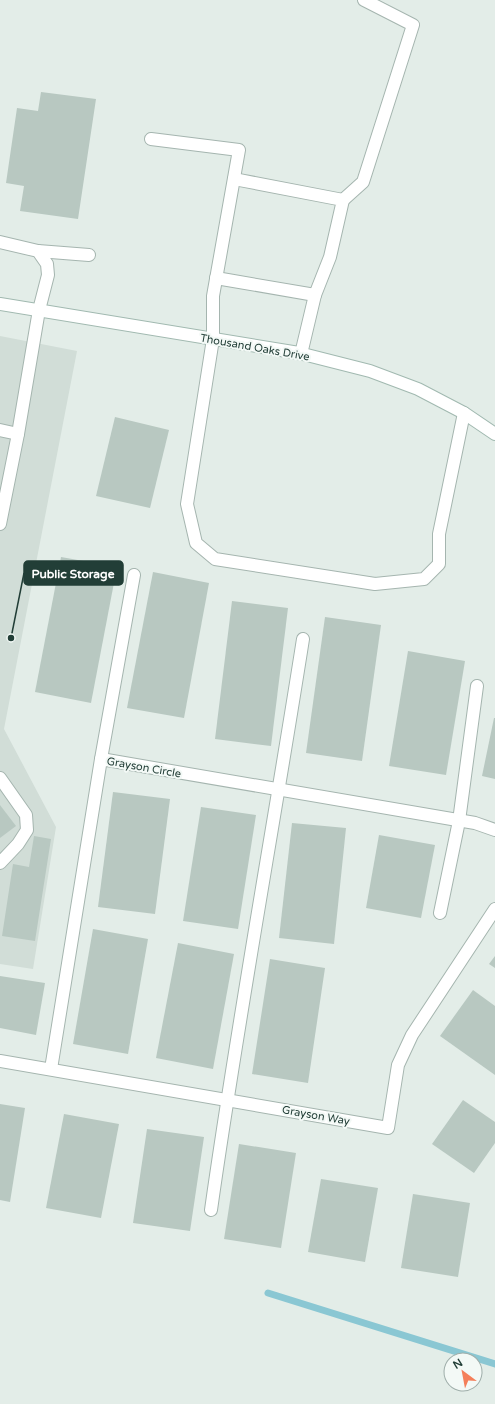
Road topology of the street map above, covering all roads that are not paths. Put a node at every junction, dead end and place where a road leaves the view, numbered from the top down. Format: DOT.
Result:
graph roads {
  1 [pos="364,0"];
  2 [pos="151,139"];
  3 [pos="234,179"];
  4 [pos="343,200"];
  5 [pos="0,242"];
  6 [pos="38,251"];
  7 [pos="89,255"];
  8 [pos="216,278"];
  9 [pos="315,295"];
  10 [pos="0,304"];
  11 [pos="39,310"];
  12 [pos="213,339"];
  13 [pos="301,354"];
  14 [pos="464,412"];
  15 [pos="0,430"];
  16 [pos="18,434"];
  17 [pos="495,434"];
  18 [pos="0,524"];
  19 [pos="134,575"];
  20 [pos="303,639"];
  21 [pos="477,686"];
  22 [pos="101,759"];
  23 [pos="0,778"];
  24 [pos="279,790"];
  25 [pos="460,821"];
  26 [pos="495,830"];
  27 [pos="0,863"];
  28 [pos="495,909"];
  29 [pos="440,913"];
  30 [pos="0,1061"];
  31 [pos="51,1069"];
  32 [pos="227,1100"];
  33 [pos="211,1210"];
  1 -- 4 [label="street"];
  2 -- 3 [label="street"];
  3 -- 4 [label="street"];
  3 -- 8 [label="street"];
  4 -- 9 [label="street"];
  5 -- 6 [label="street"];
  6 -- 7 [label="street"];
  6 -- 11 [label="street"];
  8 -- 9 [label="street"];
  8 -- 12 [label="street"];
  9 -- 13 [label="street"];
  10 -- 11 [label="street, Thousand Oaks Drive"];
  11 -- 12 [label="street, Thousand Oaks Drive"];
  11 -- 16 [label="street"];
  12 -- 13 [label="street, Thousand Oaks Drive"];
  12 -- 14 [label="street"];
  13 -- 14 [label="street, Thousand Oaks Drive"];
  14 -- 17 [label="street, Thousand Oaks Drive"];
  15 -- 16 [label="street"];
  16 -- 18 [label="street"];
  19 -- 22 [label="street"];
  20 -- 24 [label="street"];
  21 -- 25 [label="street"];
  22 -- 24 [label="street, Grayson Circle"];
  22 -- 31 [label="street, Grayson Circle"];
  23 -- 27 [label="street"];
  24 -- 25 [label="street, Grayson Circle"];
  24 -- 32 [label="street"];
  25 -- 26 [label="street, Grayson Circle"];
  25 -- 29 [label="street"];
  28 -- 32 [label="street, Grayson Way"];
  30 -- 31 [label="street, Grayson Way"];
  31 -- 32 [label="street, Grayson Way"];
  32 -- 33 [label="street"];
}
